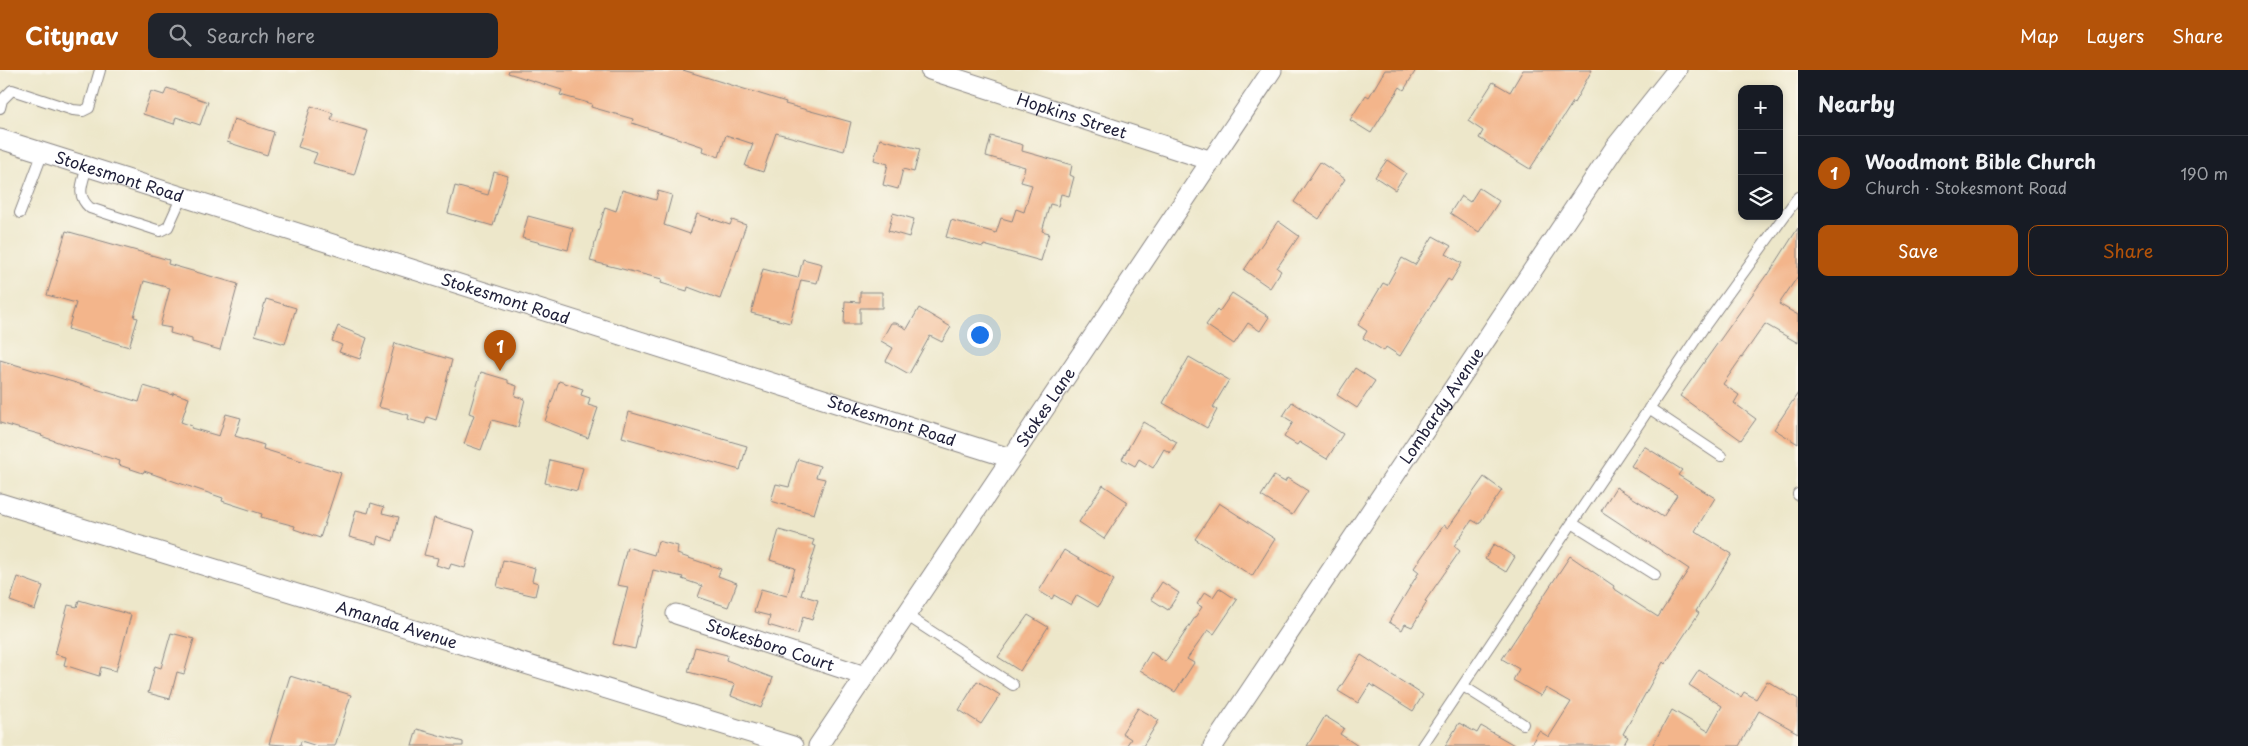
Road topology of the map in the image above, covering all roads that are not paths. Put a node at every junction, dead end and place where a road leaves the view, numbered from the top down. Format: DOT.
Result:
graph roads {
  1 [pos="100,70"];
  2 [pos="930,70"];
  3 [pos="1272,70"];
  4 [pos="1677,70"];
  5 [pos="0,108"];
  6 [pos="0,139"];
  7 [pos="42,152"];
  8 [pos="1212,161"];
  9 [pos="87,166"];
  10 [pos="182,196"];
  11 [pos="1798,196"];
  12 [pos="20,213"];
  13 [pos="1649,408"];
  14 [pos="1722,456"];
  15 [pos="1010,458"];
  16 [pos="0,503"];
  17 [pos="1572,523"];
  18 [pos="1655,575"];
  19 [pos="676,614"];
  20 [pos="906,615"];
  21 [pos="865,676"];
  22 [pos="1012,686"];
  23 [pos="1463,686"];
  24 [pos="1523,724"];
  25 [pos="793,746"];
  26 [pos="818,746"];
  27 [pos="1213,746"];
  28 [pos="1422,746"];
  1 -- 5 [label="lane"];
  2 -- 8 [label="street, Hopkins Street"];
  3 -- 8 [label="street, Stokes Lane"];
  4 -- 27 [label="street, Lombardy Avenue"];
  6 -- 7 [label="street, Stokesmont Road"];
  7 -- 9 [label="street, Stokesmont Road"];
  7 -- 12 [label="lane"];
  8 -- 15 [label="street, Stokes Lane"];
  9 -- 10 [label="street, Stokesmont Road"];
  9 -- 10 [label="lane"];
  10 -- 15 [label="street, Stokesmont Road"];
  11 -- 13 [label="lane"];
  13 -- 14 [label="lane"];
  13 -- 17 [label="lane"];
  15 -- 20 [label="street, Stokes Lane"];
  16 -- 25 [label="street, Amanda Avenue"];
  17 -- 18 [label="lane"];
  17 -- 23 [label="lane"];
  19 -- 21 [label="street, Stokesboro Court"];
  20 -- 21 [label="street, Stokes Lane"];
  20 -- 22 [label="lane"];
  21 -- 26 [label="street, Stokes Lane"];
  23 -- 24 [label="lane"];
  23 -- 28 [label="lane"];
}
